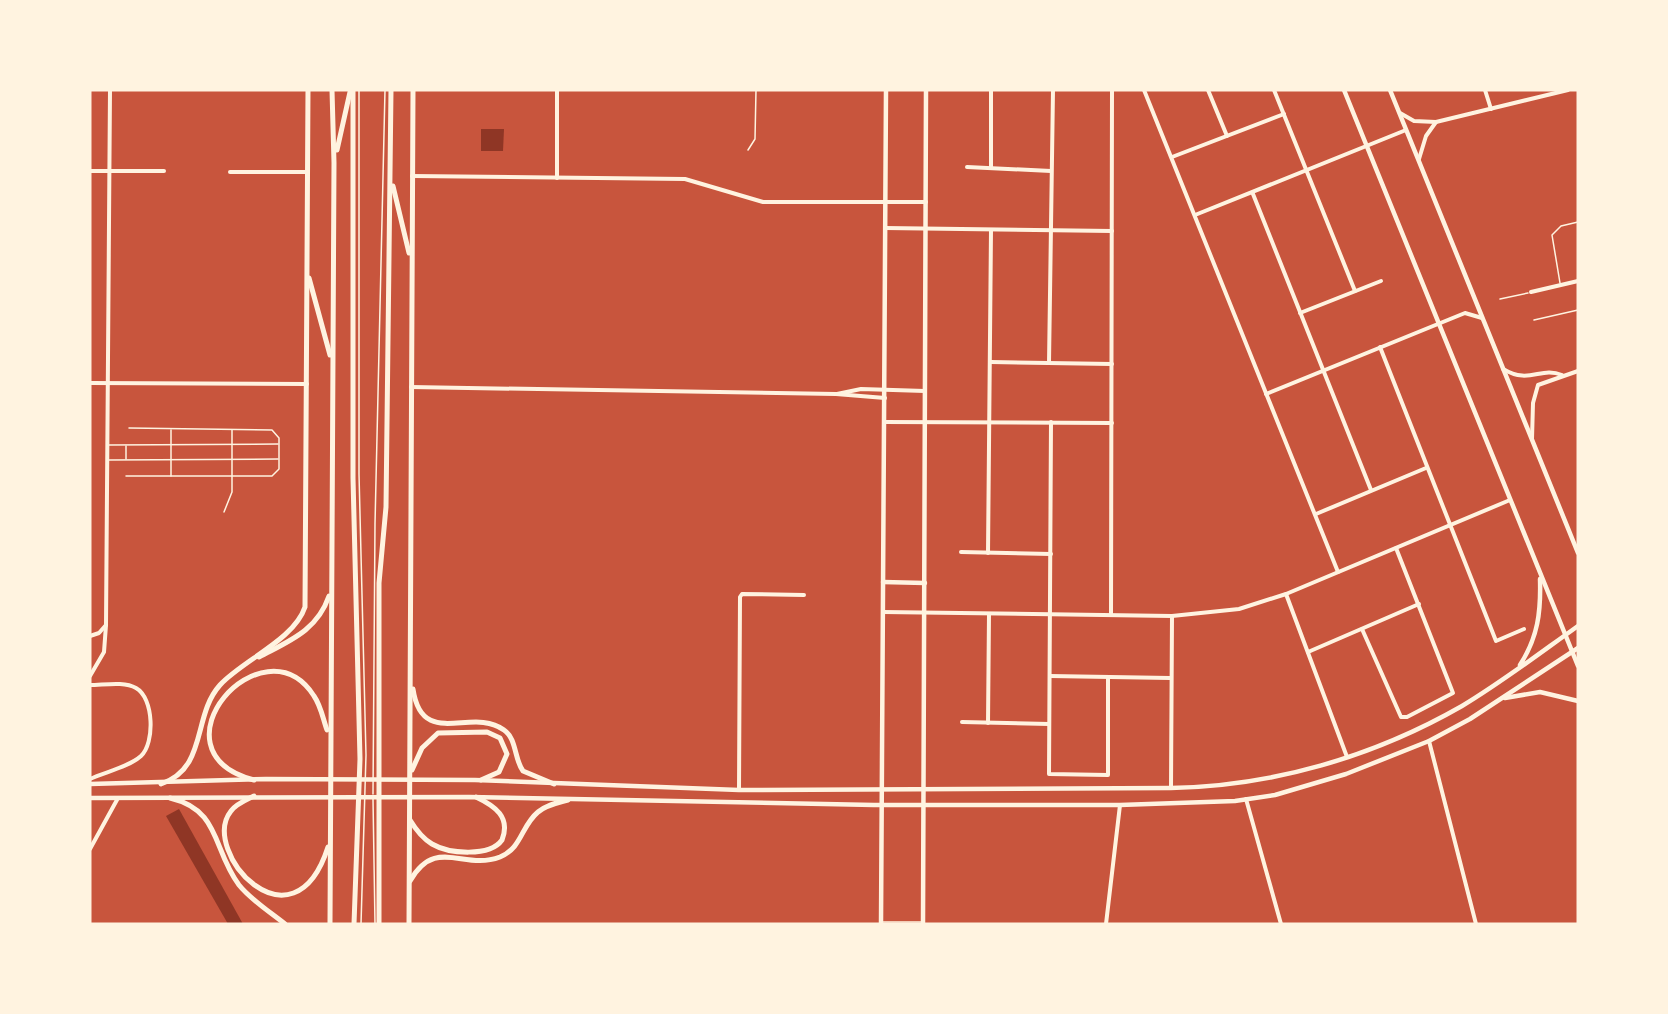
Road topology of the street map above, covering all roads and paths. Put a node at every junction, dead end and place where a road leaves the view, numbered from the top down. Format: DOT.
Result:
graph roads {
  1 [pos="110,90"];
  2 [pos="308,90"];
  3 [pos="332,90"];
  4 [pos="352,90"];
  5 [pos="359,90"];
  6 [pos="385,90"];
  7 [pos="391,90"];
  8 [pos="413,90"];
  9 [pos="557,90"];
  10 [pos="756,90"];
  11 [pos="886,90"];
  12 [pos="926,90"];
  13 [pos="991,90"];
  14 [pos="1053,90"];
  15 [pos="1112,90"];
  16 [pos="1144,90"];
  17 [pos="1208,90"];
  18 [pos="1274,90"];
  19 [pos="1344,90"];
  20 [pos="1390,90"];
  21 [pos="1485,90"];
  22 [pos="1568,90"];
  23 [pos="1491,109"];
  24 [pos="1400,113"];
  25 [pos="1284,114"];
  26 [pos="1436,122"];
  27 [pos="1406,130"];
  28 [pos="1227,136"];
  29 [pos="1367,146"];
  30 [pos="748,150"];
  31 [pos="1172,157"];
  32 [pos="1419,160"];
  33 [pos="334,163"];
  34 [pos="967,167"];
  35 [pos="991,168"];
  36 [pos="90,171"];
  37 [pos="110,171"];
  38 [pos="164,171"];
  39 [pos="1052,171"];
  40 [pos="1307,171"];
  41 [pos="230,172"];
  42 [pos="308,172"];
  43 [pos="390,172"];
  44 [pos="412,176"];
  45 [pos="557,178"];
  46 [pos="1253,194"];
  47 [pos="885,202"];
  48 [pos="926,202"];
  49 [pos="1195,215"];
  50 [pos="1578,222"];
  51 [pos="885,228"];
  52 [pos="926,228"];
  53 [pos="991,230"];
  54 [pos="1050,230"];
  55 [pos="1112,231"];
  56 [pos="411,260"];
  57 [pos="307,267"];
  58 [pos="1381,281"];
  59 [pos="1578,281"];
  60 [pos="1561,286"];
  61 [pos="1355,291"];
  62 [pos="1531,292"];
  63 [pos="1500,299"];
  64 [pos="1578,310"];
  65 [pos="1300,313"];
  66 [pos="1482,318"];
  67 [pos="1534,320"];
  68 [pos="1438,324"];
  69 [pos="1380,346"];
  70 [pos="991,362"];
  71 [pos="1049,363"];
  72 [pos="1112,364"];
  73 [pos="333,369"];
  74 [pos="1503,369"];
  75 [pos="1322,370"];
  76 [pos="1578,371"];
  77 [pos="1563,375"];
  78 [pos="90,383"];
  79 [pos="106,383"];
  80 [pos="307,384"];
  81 [pos="411,387"];
  82 [pos="885,390"];
  83 [pos="926,391"];
  84 [pos="836,394"];
  85 [pos="1266,394"];
  86 [pos="885,398"];
  87 [pos="884,422"];
  88 [pos="925,422"];
  89 [pos="990,422"];
  90 [pos="1052,422"];
  91 [pos="1112,423"];
  92 [pos="129,428"];
  93 [pos="171,429"];
  94 [pos="232,429"];
  95 [pos="1532,442"];
  96 [pos="106,444"];
  97 [pos="232,444"];
  98 [pos="279,444"];
  99 [pos="126,445"];
  100 [pos="171,445"];
  101 [pos="279,459"];
  102 [pos="106,460"];
  103 [pos="126,460"];
  104 [pos="171,460"];
  105 [pos="231,460"];
  106 [pos="1426,468"];
  107 [pos="126,476"];
  108 [pos="171,476"];
  109 [pos="231,476"];
  110 [pos="1371,490"];
  111 [pos="1510,500"];
  112 [pos="225,512"];
  113 [pos="1316,514"];
  114 [pos="1450,526"];
  115 [pos="1572,538"];
  116 [pos="1578,545"];
  117 [pos="1396,548"];
  118 [pos="961,552"];
  119 [pos="988,553"];
  120 [pos="1578,553"];
  121 [pos="1051,554"];
  122 [pos="1338,572"];
  123 [pos="1539,573"];
  124 [pos="883,582"];
  125 [pos="925,583"];
  126 [pos="330,591"];
  127 [pos="1286,594"];
  128 [pos="804,595"];
  129 [pos="1419,604"];
  130 [pos="883,612"];
  131 [pos="926,614"];
  132 [pos="990,614"];
  133 [pos="1050,615"];
  134 [pos="1111,615"];
  135 [pos="1172,616"];
  136 [pos="106,625"];
  137 [pos="1578,626"];
  138 [pos="1362,629"];
  139 [pos="1524,629"];
  140 [pos="1565,635"];
  141 [pos="90,636"];
  142 [pos="1578,648"];
  143 [pos="1308,652"];
  144 [pos="1572,653"];
  145 [pos="247,663"];
  146 [pos="1578,666"];
  147 [pos="1518,668"];
  148 [pos="411,669"];
  149 [pos="90,676"];
  150 [pos="1050,676"];
  151 [pos="1108,678"];
  152 [pos="1170,678"];
  153 [pos="90,685"];
  154 [pos="1503,699"];
  155 [pos="1578,701"];
  156 [pos="962,722"];
  157 [pos="988,723"];
  158 [pos="1049,724"];
  159 [pos="329,736"];
  160 [pos="1429,741"];
  161 [pos="1347,757"];
  162 [pos="410,774"];
  163 [pos="90,779"];
  164 [pos="254,780"];
  165 [pos="478,780"];
  166 [pos="90,784"];
  167 [pos="160,784"];
  168 [pos="555,784"];
  169 [pos="882,788"];
  170 [pos="925,789"];
  171 [pos="1171,789"];
  172 [pos="739,790"];
  173 [pos="254,795"];
  174 [pos="476,797"];
  175 [pos="90,798"];
  176 [pos="118,798"];
  177 [pos="170,798"];
  178 [pos="1246,799"];
  179 [pos="568,800"];
  180 [pos="924,804"];
  181 [pos="882,805"];
  182 [pos="1120,805"];
  183 [pos="410,819"];
  184 [pos="330,843"];
  185 [pos="90,849"];
  186 [pos="410,883"];
  187 [pos="881,923"];
  188 [pos="923,923"];
  189 [pos="285,924"];
  190 [pos="330,924"];
  191 [pos="354,924"];
  192 [pos="361,924"];
  193 [pos="375,924"];
  194 [pos="379,924"];
  195 [pos="409,924"];
  196 [pos="1106,924"];
  197 [pos="1281,924"];
  198 [pos="1476,924"];
  1 -- 37 [label="street"];
  2 -- 42 [label="main road"];
  3 -- 33 [label="main road"];
  4 -- 33 [label="main road"];
  4 -- 191 [label="main road"];
  5 -- 192 [label="lane"];
  6 -- 193 [label="lane"];
  7 -- 43 [label="main road"];
  8 -- 44 [label="main road"];
  9 -- 45 [label="street"];
  10 -- 30 [label="lane"];
  11 -- 47 [label="main road"];
  12 -- 48 [label="main road"];
  13 -- 35 [label="street"];
  14 -- 39 [label="street"];
  15 -- 55 [label="street"];
  16 -- 31 [label="street"];
  17 -- 28 [label="street"];
  18 -- 25 [label="street"];
  19 -- 29 [label="main road"];
  20 -- 24 [label="main road"];
  21 -- 23 [label="street"];
  22 -- 23 [label="street"];
  23 -- 26 [label="street"];
  24 -- 26 [label="street"];
  24 -- 27 [label="main road"];
  25 -- 28 [label="street"];
  25 -- 40 [label="street"];
  26 -- 32 [label="street"];
  27 -- 29 [label="street"];
  27 -- 32 [label="main road"];
  28 -- 31 [label="street"];
  29 -- 40 [label="street"];
  29 -- 68 [label="main road"];
  31 -- 49 [label="street"];
  32 -- 66 [label="main road"];
  33 -- 73 [label="main road"];
  34 -- 35 [label="street"];
  35 -- 39 [label="street"];
  36 -- 37 [label="street"];
  37 -- 38 [label="street"];
  37 -- 79 [label="street"];
  39 -- 54 [label="street"];
  40 -- 46 [label="street"];
  40 -- 61 [label="street"];
  41 -- 42 [label="street"];
  42 -- 57 [label="main road"];
  43 -- 56 [label="main road"];
  43 -- 194 [label="main road"];
  44 -- 45 [label="street"];
  44 -- 56 [label="main road"];
  45 -- 47 [label="street"];
  46 -- 49 [label="street"];
  46 -- 65 [label="street"];
  47 -- 48 [label="street"];
  47 -- 51 [label="main road"];
  48 -- 52 [label="main road"];
  49 -- 85 [label="street"];
  50 -- 60 [label="lane"];
  51 -- 52 [label="street"];
  51 -- 82 [label="main road"];
  52 -- 53 [label="street"];
  52 -- 83 [label="main road"];
  53 -- 54 [label="street"];
  53 -- 70 [label="street"];
  54 -- 55 [label="street"];
  54 -- 71 [label="street"];
  55 -- 72 [label="street"];
  56 -- 81 [label="main road"];
  57 -- 73 [label="main road"];
  57 -- 80 [label="main road"];
  58 -- 61 [label="street"];
  59 -- 60 [label="street"];
  60 -- 62 [label="street"];
  61 -- 65 [label="street"];
  62 -- 63 [label="lane"];
  64 -- 67 [label="lane"];
  65 -- 75 [label="street"];
  66 -- 68 [label="street"];
  66 -- 74 [label="main road"];
  68 -- 69 [label="street"];
  68 -- 111 [label="main road"];
  69 -- 75 [label="street"];
  69 -- 106 [label="street"];
  70 -- 71 [label="street"];
  70 -- 89 [label="street"];
  71 -- 72 [label="street"];
  72 -- 91 [label="street"];
  73 -- 126 [label="main road"];
  74 -- 77 [label="street"];
  74 -- 95 [label="main road"];
  75 -- 85 [label="street"];
  75 -- 110 [label="street"];
  76 -- 77 [label="street"];
  77 -- 95 [label="street"];
  78 -- 79 [label="street"];
  79 -- 80 [label="street"];
  79 -- 96 [label="street"];
  80 -- 145 [label="main road"];
  81 -- 84 [label="street"];
  81 -- 148 [label="main road"];
  82 -- 83 [label="street"];
  82 -- 84 [label="street"];
  82 -- 86 [label="main road"];
  83 -- 88 [label="main road"];
  84 -- 86 [label="street"];
  85 -- 113 [label="street"];
  86 -- 87 [label="main road"];
  87 -- 88 [label="street"];
  87 -- 124 [label="main road"];
  88 -- 89 [label="street"];
  88 -- 125 [label="main road"];
  89 -- 90 [label="street"];
  89 -- 119 [label="street"];
  90 -- 91 [label="street"];
  90 -- 121 [label="street"];
  91 -- 134 [label="street"];
  92 -- 93 [label="lane"];
  93 -- 94 [label="lane"];
  93 -- 100 [label="lane"];
  94 -- 97 [label="lane"];
  94 -- 98 [label="lane"];
  95 -- 115 [label="main road"];
  96 -- 99 [label="lane"];
  96 -- 102 [label="street"];
  97 -- 98 [label="lane"];
  97 -- 100 [label="lane"];
  97 -- 105 [label="lane"];
  98 -- 101 [label="lane"];
  99 -- 100 [label="lane"];
  99 -- 103 [label="lane"];
  100 -- 104 [label="lane"];
  101 -- 105 [label="lane"];
  101 -- 109 [label="lane"];
  102 -- 103 [label="lane"];
  102 -- 136 [label="street"];
  103 -- 104 [label="lane"];
  104 -- 105 [label="lane"];
  104 -- 108 [label="lane"];
  105 -- 109 [label="lane"];
  106 -- 110 [label="street"];
  106 -- 114 [label="street"];
  107 -- 108 [label="lane"];
  108 -- 109 [label="lane"];
  109 -- 112 [label="lane"];
  110 -- 113 [label="street"];
  111 -- 114 [label="street"];
  111 -- 123 [label="main road"];
  113 -- 122 [label="street"];
  114 -- 117 [label="street"];
  114 -- 139 [label="street"];
  115 -- 116 [label="main road"];
  115 -- 120 [label="main road"];
  117 -- 122 [label="street"];
  117 -- 129 [label="street"];
  118 -- 119 [label="street"];
  119 -- 121 [label="street"];
  121 -- 133 [label="street"];
  122 -- 127 [label="street"];
  123 -- 140 [label="main road"];
  123 -- 147 [label="main road"];
  124 -- 125 [label="main road"];
  124 -- 130 [label="main road"];
  125 -- 131 [label="main road"];
  126 -- 145 [label="main road"];
  126 -- 159 [label="main road"];
  127 -- 135 [label="street"];
  127 -- 143 [label="street"];
  128 -- 172 [label="street"];
  129 -- 138 [label="street"];
  129 -- 138 [label="street"];
  130 -- 131 [label="street"];
  130 -- 169 [label="main road"];
  131 -- 132 [label="street"];
  131 -- 170 [label="main road"];
  132 -- 133 [label="street"];
  132 -- 157 [label="street"];
  133 -- 134 [label="street"];
  133 -- 150 [label="street"];
  134 -- 135 [label="street"];
  135 -- 152 [label="street"];
  136 -- 141 [label="street"];
  136 -- 149 [label="street"];
  137 -- 140 [label="main road"];
  138 -- 143 [label="street"];
  140 -- 144 [label="main road"];
  140 -- 147 [label="main road"];
  142 -- 144 [label="main road"];
  143 -- 161 [label="street"];
  144 -- 146 [label="main road"];
  144 -- 154 [label="main road"];
  145 -- 167 [label="main road"];
  147 -- 161 [label="main road"];
  148 -- 162 [label="main road"];
  148 -- 168 [label="main road"];
  150 -- 151 [label="street"];
  150 -- 158 [label="street"];
  151 -- 152 [label="street"];
  151 -- 158 [label="street"];
  152 -- 171 [label="street"];
  153 -- 163 [label="street"];
  154 -- 155 [label="main road"];
  154 -- 160 [label="main road"];
  156 -- 157 [label="street"];
  157 -- 158 [label="street"];
  159 -- 164 [label="main road"];
  159 -- 184 [label="main road"];
  160 -- 178 [label="main road"];
  160 -- 198 [label="street"];
  161 -- 171 [label="main road"];
  162 -- 165 [label="main road"];
  162 -- 183 [label="main road"];
  164 -- 165 [label="main road"];
  164 -- 167 [label="main road"];
  165 -- 168 [label="main road"];
  166 -- 167 [label="main road"];
  168 -- 172 [label="main road"];
  169 -- 170 [label="main road"];
  169 -- 172 [label="main road"];
  169 -- 181 [label="main road"];
  170 -- 171 [label="main road"];
  170 -- 180 [label="main road"];
  173 -- 174 [label="main road"];
  173 -- 177 [label="main road"];
  173 -- 184 [label="main road"];
  174 -- 179 [label="main road"];
  174 -- 183 [label="main road"];
  175 -- 176 [label="main road"];
  176 -- 177 [label="main road"];
  176 -- 185 [label="street"];
  177 -- 189 [label="main road"];
  178 -- 182 [label="main road"];
  178 -- 197 [label="street"];
  179 -- 181 [label="main road"];
  179 -- 186 [label="main road"];
  180 -- 181 [label="main road"];
  180 -- 182 [label="main road"];
  180 -- 188 [label="main road"];
  181 -- 187 [label="main road"];
  182 -- 196 [label="street"];
  183 -- 186 [label="main road"];
  184 -- 190 [label="main road"];
  186 -- 195 [label="main road"];
  187 -- 188 [label="lane"];
}
